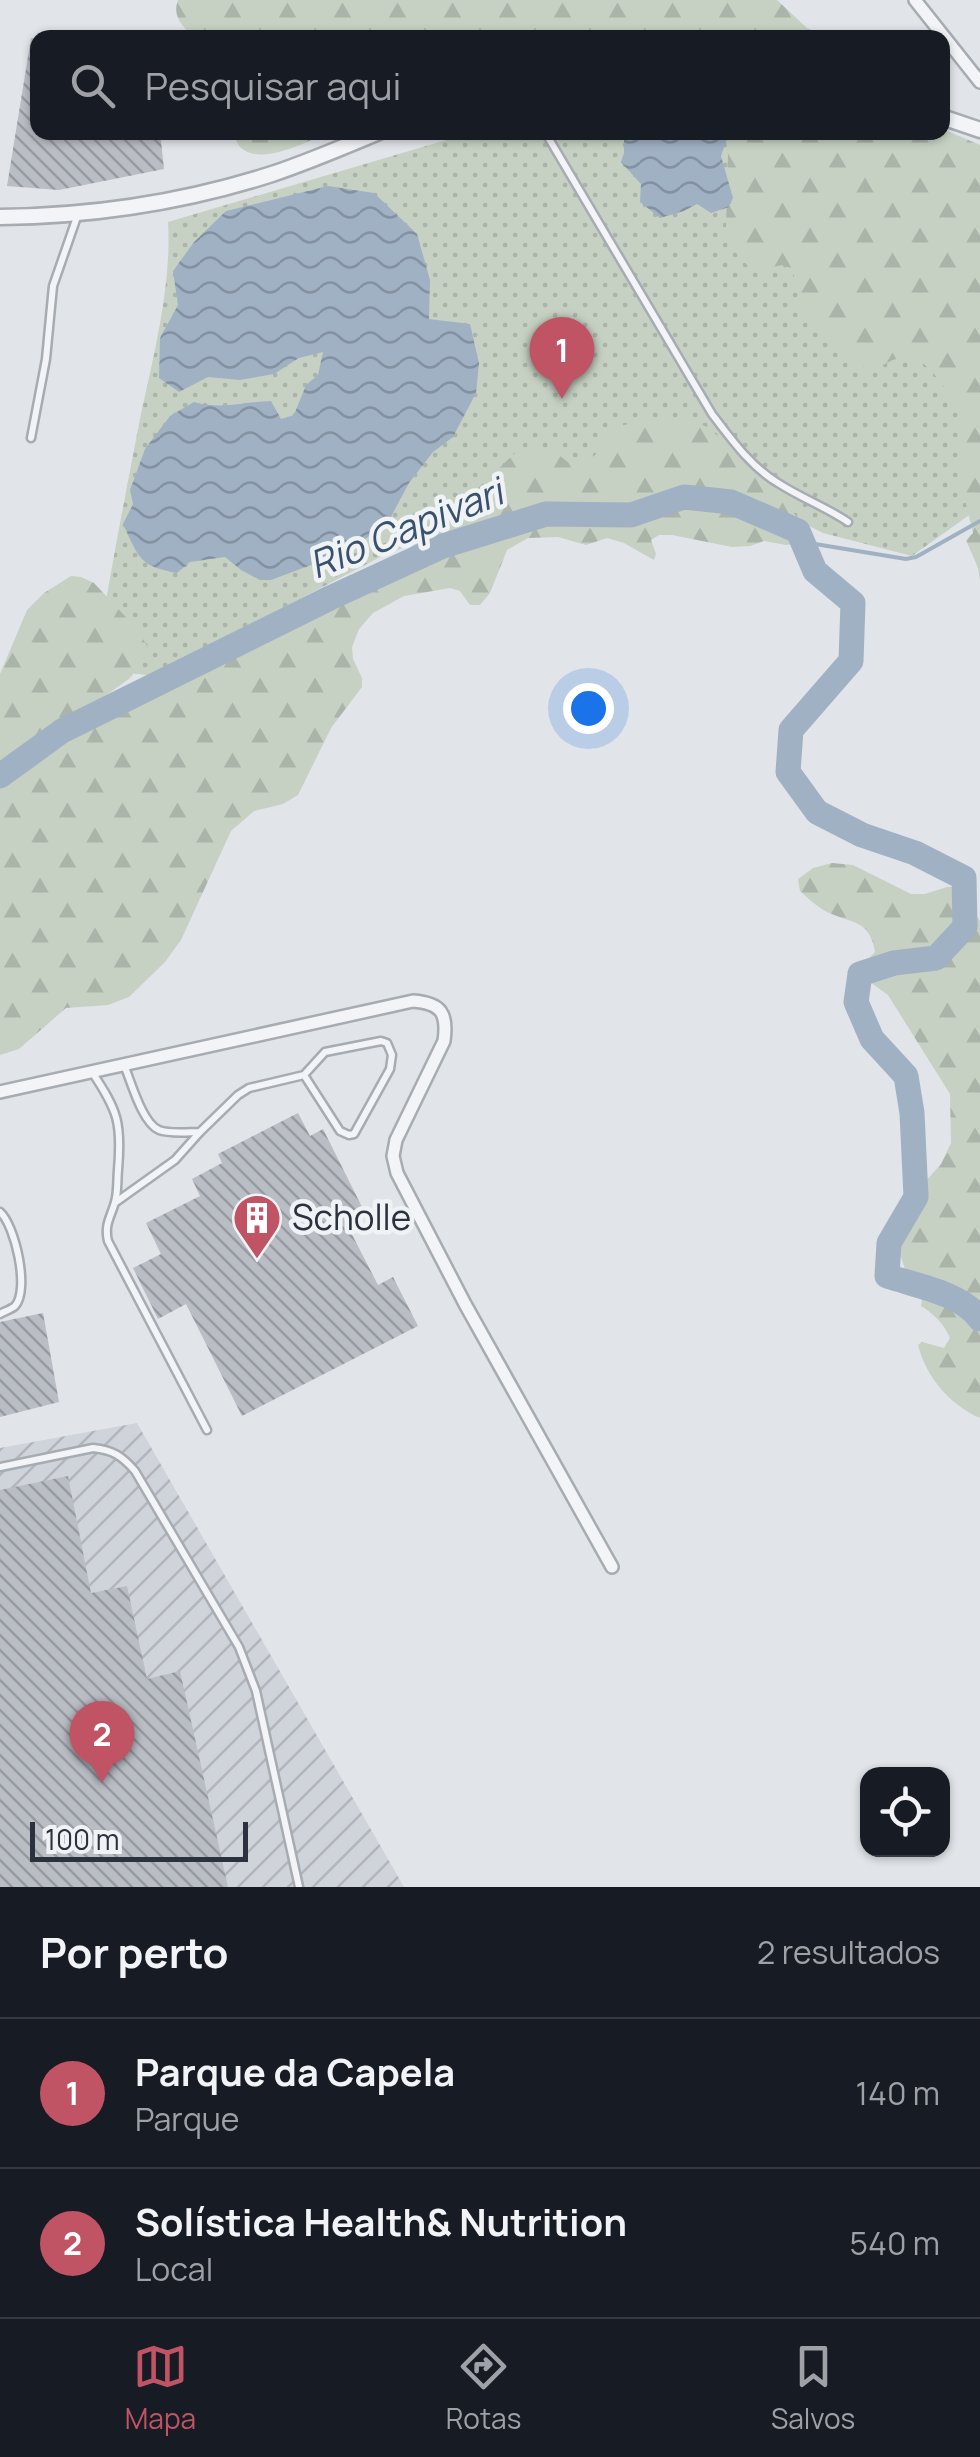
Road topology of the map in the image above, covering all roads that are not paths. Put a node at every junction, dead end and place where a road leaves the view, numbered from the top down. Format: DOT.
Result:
graph roads {
  1 [pos="915,0"];
  2 [pos="939,30"];
  3 [pos="950,44"];
  4 [pos="980,82"];
  5 [pos="950,120"];
  6 [pos="980,130"];
  7 [pos="359,140"];
  8 [pos="551,140"];
  9 [pos="78,213"];
  10 [pos="0,217"];
  11 [pos="32,438"];
  12 [pos="848,522"];
  13 [pos="124,1065"];
  14 [pos="92,1072"];
  15 [pos="304,1076"];
  16 [pos="0,1092"];
  17 [pos="200,1132"];
  18 [pos="115,1203"];
  19 [pos="0,1212"];
  20 [pos="0,1314"];
  21 [pos="207,1430"];
  22 [pos="0,1467"];
  23 [pos="612,1567"];
  24 [pos="299,1887"];
  1 -- 2 [label="street"];
  3 -- 4 [label="street"];
  5 -- 6 [label="street"];
  7 -- 9 [label="street"];
  8 -- 12 [label="lane"];
  9 -- 10 [label="street"];
  9 -- 11 [label="lane"];
  13 -- 14 [label="street"];
  13 -- 17 [label="lane"];
  13 -- 23 [label="street"];
  14 -- 16 [label="street"];
  14 -- 18 [label="lane"];
  15 -- 15 [label="lane"];
  15 -- 17 [label="lane"];
  17 -- 18 [label="lane"];
  18 -- 21 [label="lane"];
  19 -- 20 [label="lane"];
  22 -- 24 [label="lane"];
}
